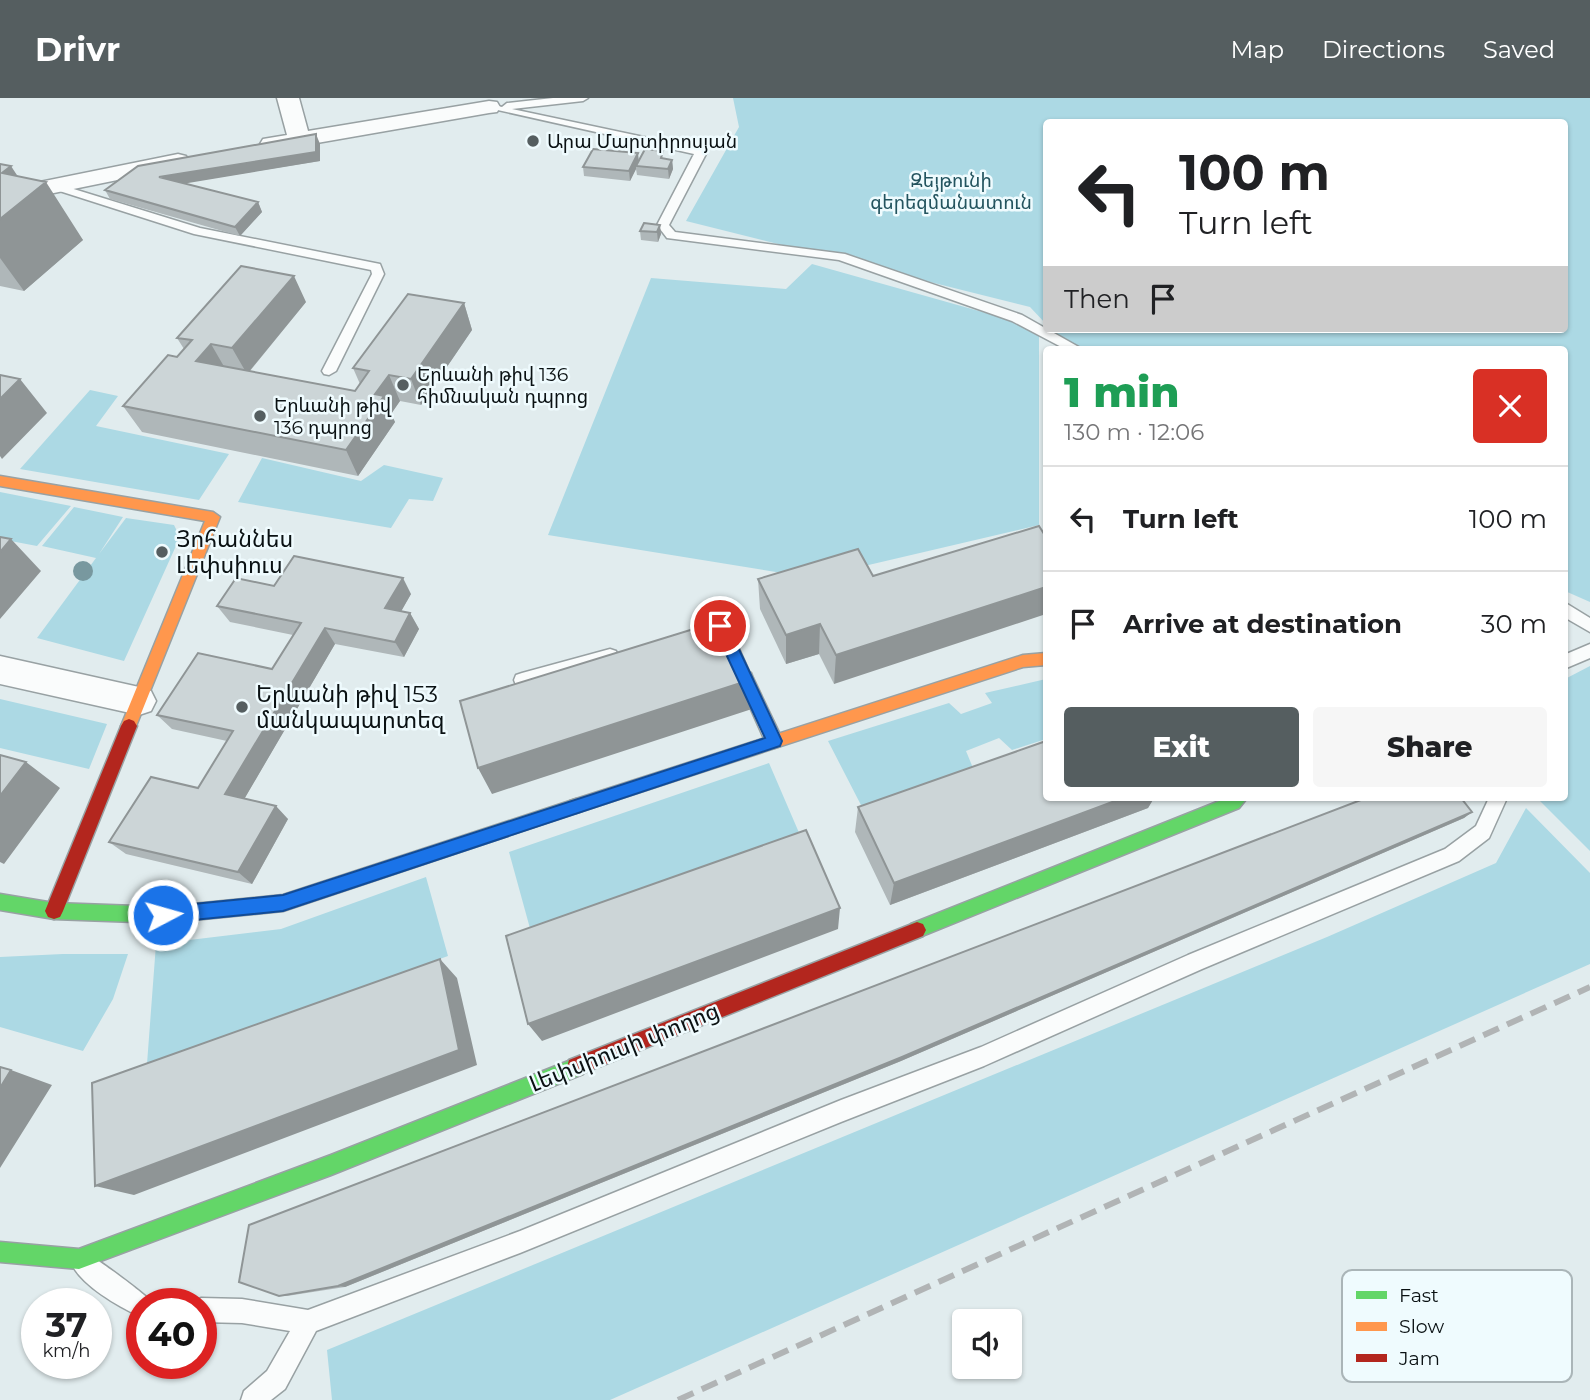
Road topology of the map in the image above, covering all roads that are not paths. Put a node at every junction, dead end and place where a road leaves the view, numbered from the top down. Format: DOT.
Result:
graph roads {
  1 [pos="288,98"];
  2 [pos="583,98"];
  3 [pos="493,103"];
  4 [pos="299,139"];
  5 [pos="244,149"];
  6 [pos="202,157"];
  7 [pos="51,185"];
  8 [pos="0,197"];
  9 [pos="1043,332"];
  10 [pos="1045,333"];
  11 [pos="1070,346"];
  12 [pos="329,371"];
  13 [pos="0,481"];
  14 [pos="1568,611"];
  15 [pos="1590,626"];
  16 [pos="628,651"];
  17 [pos="1590,651"];
  18 [pos="1043,659"];
  19 [pos="737,660"];
  20 [pos="1568,660"];
  21 [pos="0,670"];
  22 [pos="522,680"];
  23 [pos="139,701"];
  24 [pos="774,741"];
  25 [pos="1236,801"];
  26 [pos="1497,801"];
  27 [pos="0,902"];
  28 [pos="54,911"];
  29 [pos="0,1252"];
  30 [pos="79,1259"];
  31 [pos="126,1296"];
  32 [pos="217,1310"];
  33 [pos="309,1322"];
  34 [pos="253,1400"];
  1 -- 4 [label="street"];
  2 -- 3 [label="lane"];
  3 -- 4 [label="street"];
  3 -- 9 [label="lane"];
  4 -- 5 [label="street"];
  6 -- 7 [label="street"];
  7 -- 8 [label="street"];
  7 -- 12 [label="lane"];
  10 -- 11 [label="lane"];
  13 -- 23 [label="street"];
  14 -- 15 [label="lane"];
  16 -- 22 [label="lane"];
  17 -- 20 [label="lane"];
  18 -- 24 [label="street"];
  19 -- 24 [label="lane"];
  21 -- 23 [label="street"];
  23 -- 28 [label="street"];
  24 -- 28 [label="street"];
  25 -- 30 [label="street, Լեփսիուսի փողոց"];
  26 -- 33 [label="lane"];
  27 -- 28 [label="street"];
  29 -- 30 [label="street, Լեփսիուսի փողոց"];
  30 -- 31 [label="lane"];
  32 -- 33 [label="lane"];
  33 -- 34 [label="lane"];
}
